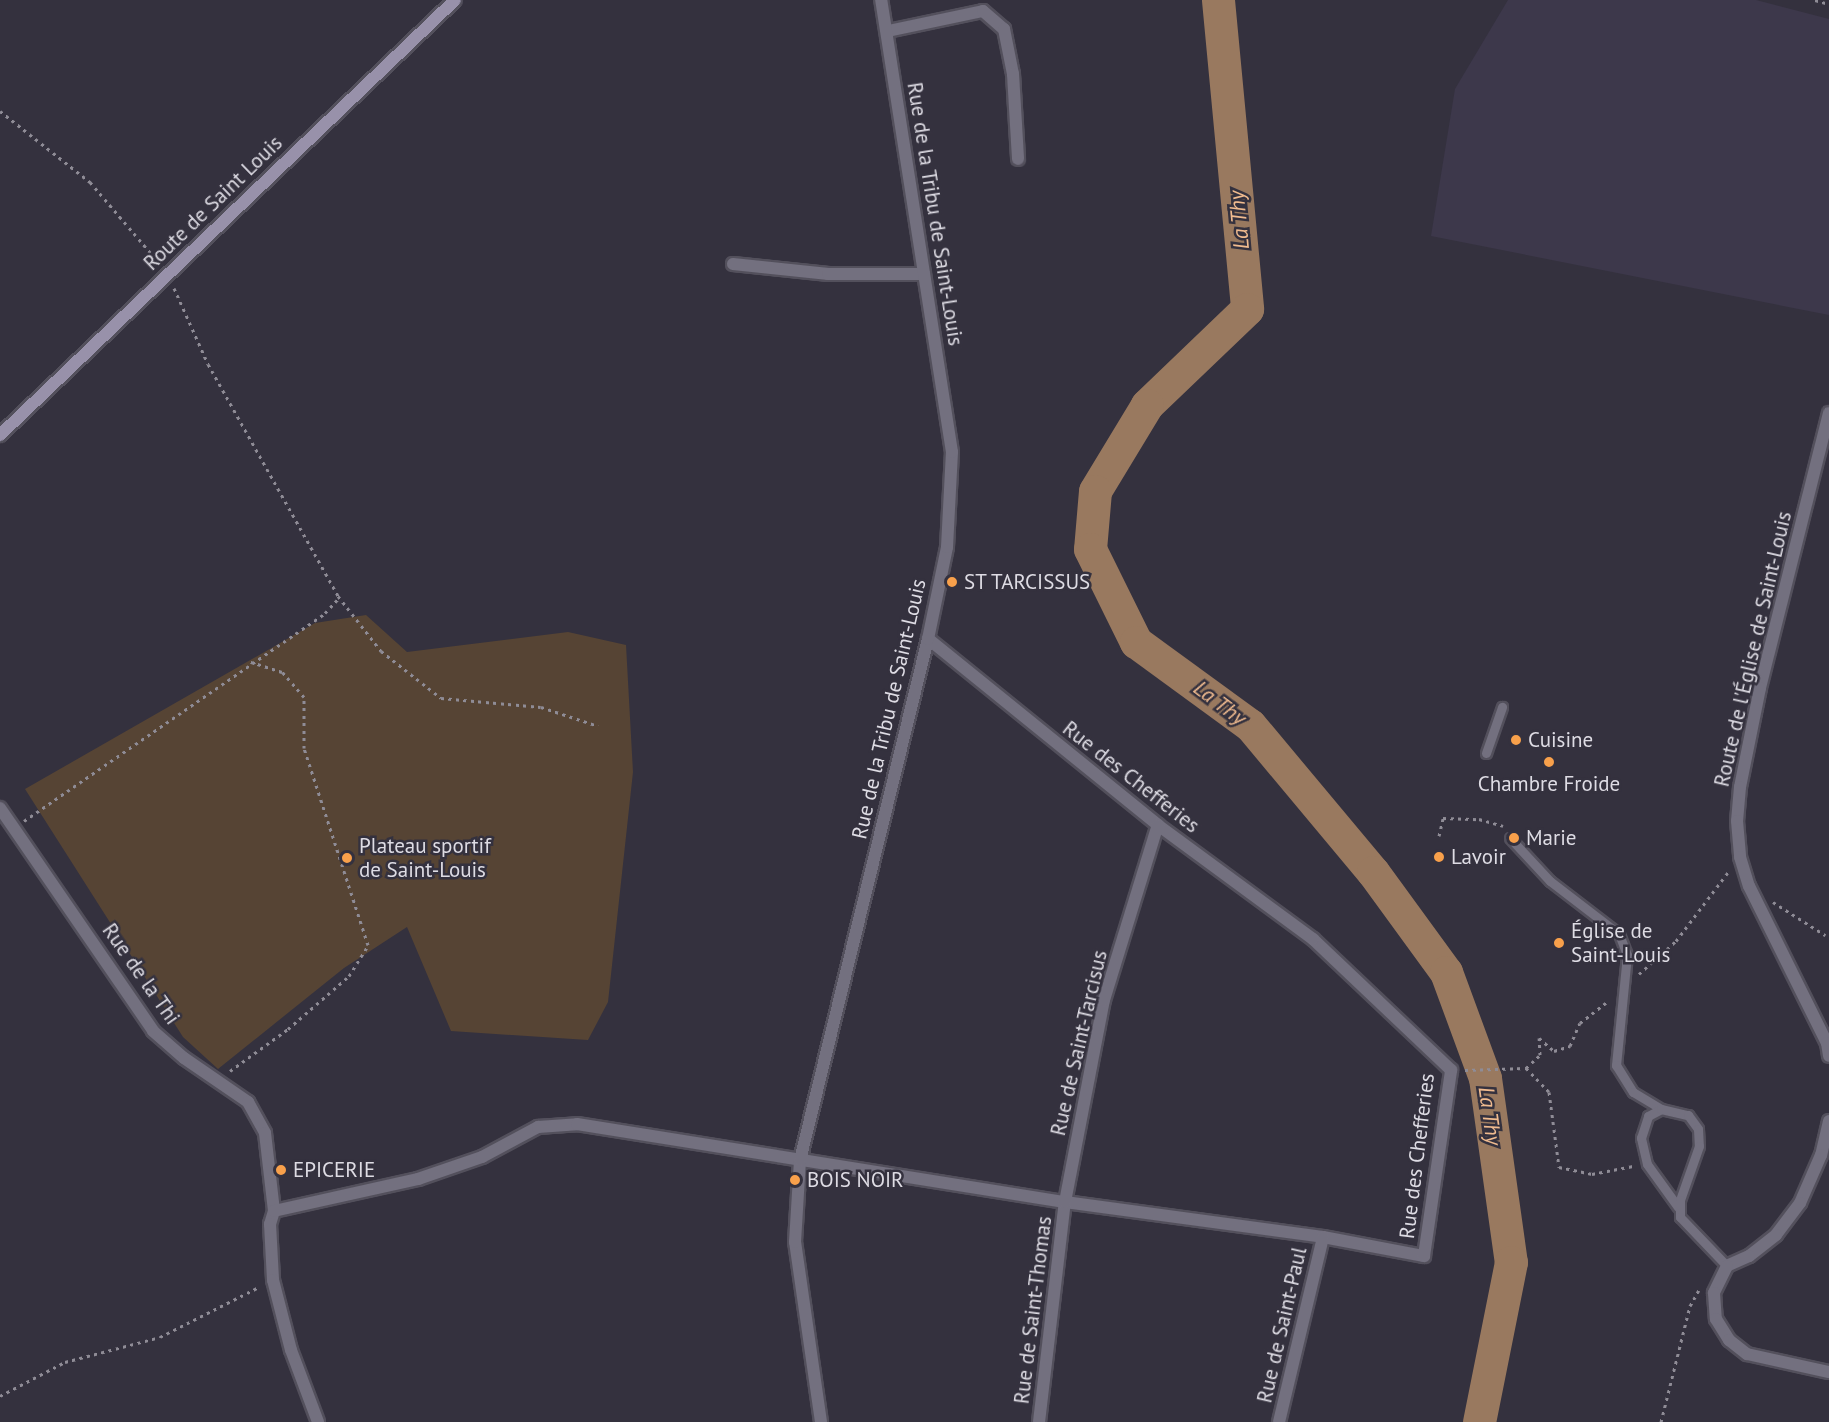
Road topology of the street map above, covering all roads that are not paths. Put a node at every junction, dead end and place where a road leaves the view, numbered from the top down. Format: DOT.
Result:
graph roads {
  1 [pos="455,0"];
  2 [pos="881,0"];
  3 [pos="888,31"];
  4 [pos="1018,159"];
  5 [pos="733,264"];
  6 [pos="924,274"];
  7 [pos="1829,413"];
  8 [pos="0,435"];
  9 [pos="928,639"];
  10 [pos="1502,707"];
  11 [pos="1486,753"];
  12 [pos="0,808"];
  13 [pos="1158,825"];
  14 [pos="1510,838"];
  15 [pos="1829,1056"];
  16 [pos="1661,1109"];
  17 [pos="1829,1121"];
  18 [pos="800,1160"];
  19 [pos="1065,1202"];
  20 [pos="1678,1207"];
  21 [pos="274,1211"];
  22 [pos="1323,1237"];
  23 [pos="1728,1266"];
  24 [pos="1829,1372"];
  25 [pos="318,1422"];
  26 [pos="821,1422"];
  27 [pos="1039,1422"];
  28 [pos="1279,1422"];
  1 -- 8 [label="main road, Route de Saint Louis"];
  2 -- 3 [label="street, Rue de la Tribu de Saint-Louis"];
  3 -- 4 [label="street"];
  3 -- 6 [label="street, Rue de la Tribu de Saint-Louis"];
  5 -- 6 [label="street"];
  6 -- 9 [label="street, Rue de la Tribu de Saint-Louis"];
  7 -- 15 [label="street, Route de l'Église de Saint-Louis"];
  9 -- 13 [label="street, Rue des Chefferies"];
  9 -- 18 [label="street, Rue de la Tribu de Saint-Louis"];
  10 -- 11 [label="lane"];
  12 -- 21 [label="street, Rue de la Thi"];
  13 -- 19 [label="street, Rue de Saint-Tarcisus"];
  13 -- 22 [label="street, Rue des Chefferies"];
  14 -- 16 [label="lane"];
  16 -- 20 [label="lane"];
  16 -- 20 [label="lane"];
  17 -- 23 [label="street"];
  18 -- 19 [label="street, Rue des Chefferies"];
  18 -- 21 [label="street, Rue des Chefferies"];
  18 -- 26 [label="street, Rue de la Tribu de Saint-Louis"];
  19 -- 22 [label="street, Rue des Chefferies"];
  19 -- 27 [label="street, Rue de Saint-Thomas"];
  20 -- 23 [label="lane"];
  21 -- 25 [label="street, Rue de la Thi"];
  22 -- 28 [label="street, Rue de Saint-Paul"];
  23 -- 24 [label="street"];
}
